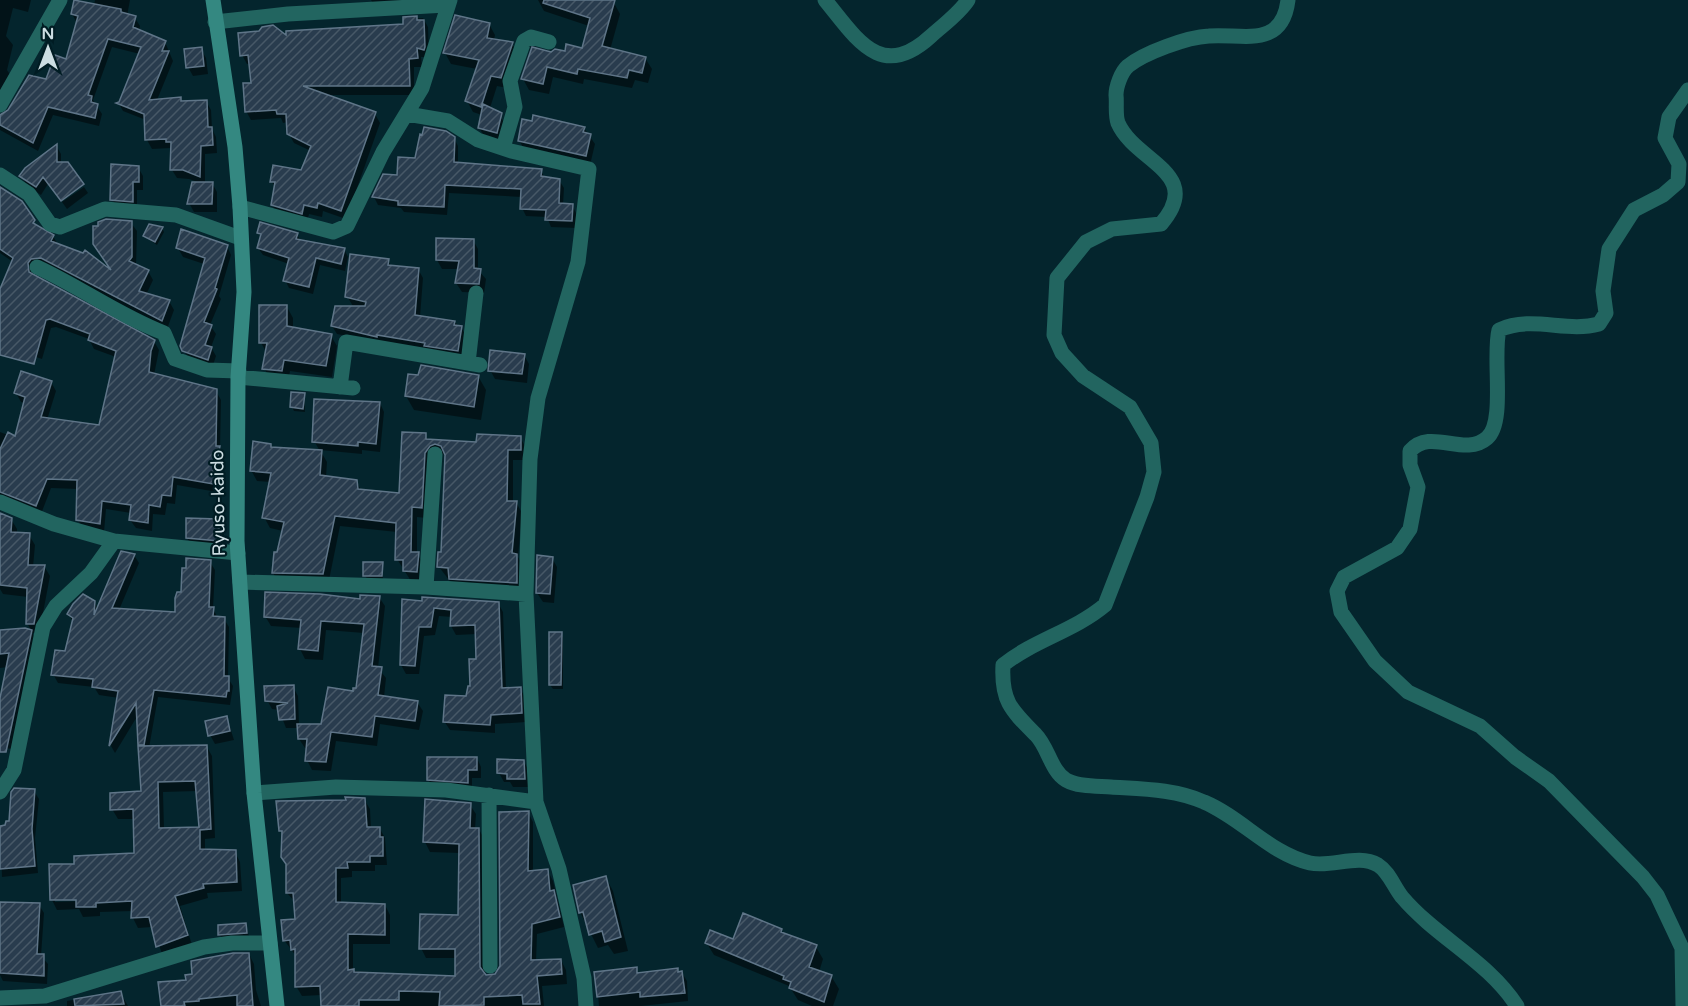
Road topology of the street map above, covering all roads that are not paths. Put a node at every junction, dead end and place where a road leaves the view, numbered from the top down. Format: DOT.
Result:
graph roads {
  1 [pos="60,0"];
  2 [pos="213,0"];
  3 [pos="825,0"];
  4 [pos="968,0"];
  5 [pos="1288,0"];
  6 [pos="448,3"];
  7 [pos="215,22"];
  8 [pos="549,42"];
  9 [pos="1688,90"];
  10 [pos="0,105"];
  11 [pos="407,114"];
  12 [pos="502,148"];
  13 [pos="0,175"];
  14 [pos="240,207"];
  15 [pos="240,238"];
  16 [pos="37,267"];
  17 [pos="476,293"];
  18 [pos="238,374"];
  19 [pos="435,454"];
  20 [pos="0,502"];
  21 [pos="114,541"];
  22 [pos="238,553"];
  23 [pos="240,582"];
  24 [pos="426,587"];
  25 [pos="526,594"];
  26 [pos="0,792"];
  27 [pos="254,793"];
  28 [pos="489,795"];
  29 [pos="536,802"];
  30 [pos="270,943"];
  31 [pos="490,966"];
  32 [pos="0,998"];
  33 [pos="277,1006"];
  34 [pos="586,1006"];
  35 [pos="1517,1006"];
  36 [pos="1683,1006"];
  1 -- 10 [label="street"];
  2 -- 7 [label="main road, Ryuso-kaido"];
  3 -- 4 [label="street"];
  5 -- 35 [label="street"];
  6 -- 7 [label="street"];
  6 -- 11 [label="street"];
  7 -- 14 [label="main road, Ryuso-kaido"];
  8 -- 12 [label="street"];
  9 -- 36 [label="street"];
  11 -- 12 [label="street"];
  11 -- 14 [label="street"];
  12 -- 25 [label="street"];
  13 -- 15 [label="street"];
  14 -- 15 [label="main road, Ryuso-kaido"];
  15 -- 18 [label="main road, Ryuso-kaido"];
  16 -- 18 [label="street"];
  17 -- 18 [label="street"];
  18 -- 22 [label="main road, Ryuso-kaido"];
  19 -- 24 [label="street"];
  20 -- 21 [label="street"];
  21 -- 22 [label="street"];
  21 -- 26 [label="street"];
  22 -- 23 [label="main road, Ryuso-kaido"];
  23 -- 24 [label="street"];
  23 -- 27 [label="main road, Ryuso-kaido"];
  24 -- 25 [label="street"];
  25 -- 29 [label="street"];
  27 -- 28 [label="street"];
  27 -- 30 [label="main road, Ryuso-kaido"];
  28 -- 29 [label="street"];
  28 -- 31 [label="street"];
  29 -- 34 [label="street"];
  30 -- 32 [label="street"];
  30 -- 33 [label="main road, Ryuso-kaido"];
}
